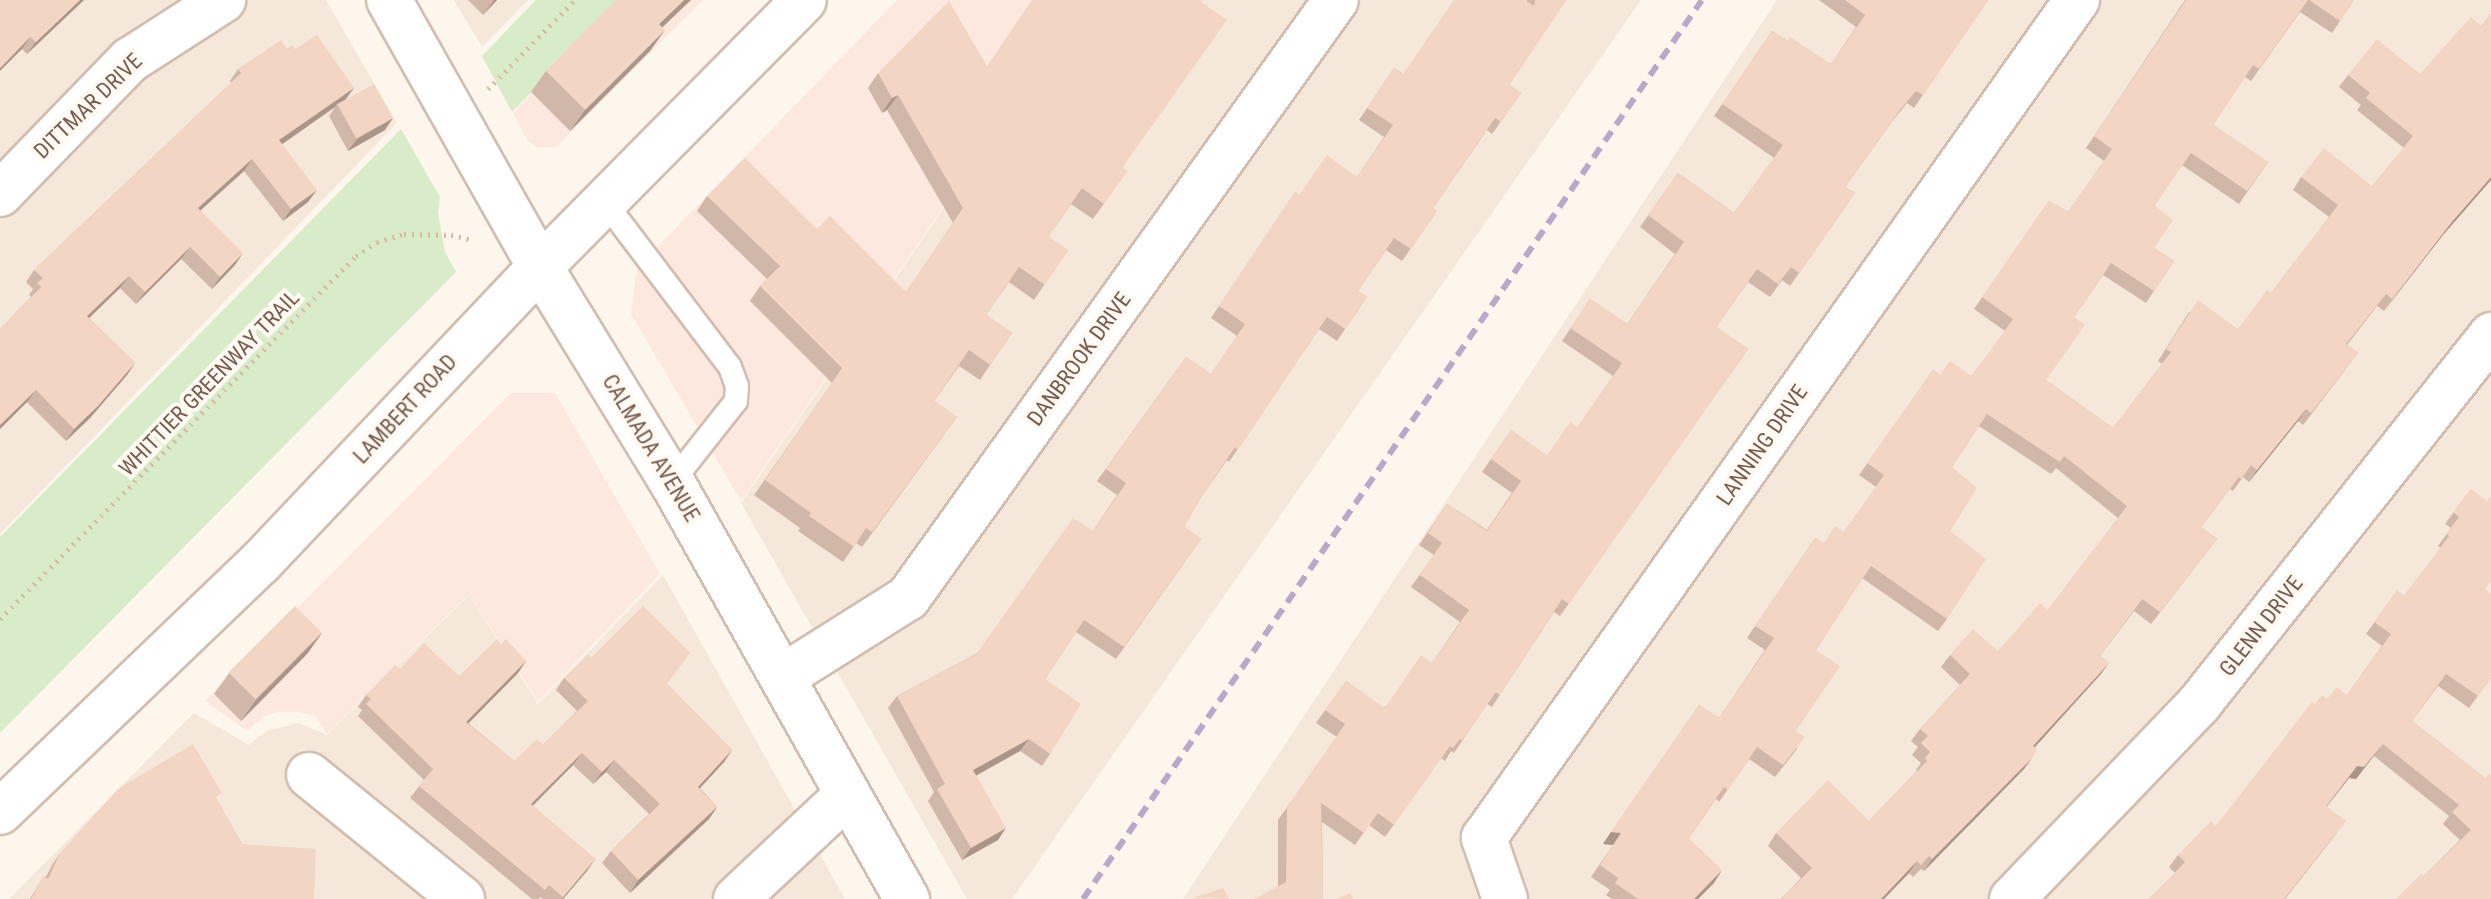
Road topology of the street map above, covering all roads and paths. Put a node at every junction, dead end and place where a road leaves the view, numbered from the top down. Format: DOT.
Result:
graph roads {
  1 [pos="223,0"];
  2 [pos="389,0"];
  3 [pos="575,0"];
  4 [pos="804,0"];
  5 [pos="1336,0"];
  6 [pos="2077,0"];
  7 [pos="488,89"];
  8 [pos="0,194"];
  9 [pos="604,201"];
  10 [pos="473,240"];
  11 [pos="540,267"];
  12 [pos="2491,335"];
  13 [pos="672,482"];
  14 [pos="0,619"];
  15 [pos="784,676"];
  16 [pos="309,775"];
  17 [pos="847,795"];
  18 [pos="0,812"];
  19 [pos="462,899"];
  20 [pos="736,899"];
  21 [pos="907,899"];
  22 [pos="1505,899"];
  23 [pos="2012,899"];
  1 -- 8 [label="street, DITTMAR DRIVE"];
  2 -- 11 [label="street, CALMADA AVENUE"];
  3 -- 7 [label="path"];
  4 -- 9 [label="street, LAMBERT ROAD"];
  5 -- 15 [label="street, DANBROOK DRIVE"];
  6 -- 22 [label="street, LANNING DRIVE"];
  9 -- 11 [label="street, LAMBERT ROAD"];
  9 -- 13 [label="lane"];
  10 -- 14 [label="path, WHITTIER GREENWAY TRAIL"];
  11 -- 13 [label="street, CALMADA AVENUE"];
  11 -- 18 [label="street, LAMBERT ROAD"];
  12 -- 23 [label="street, GLENN DRIVE"];
  13 -- 15 [label="street, CALMADA AVENUE"];
  15 -- 17 [label="street, CALMADA AVENUE"];
  16 -- 19 [label="street"];
  17 -- 20 [label="street"];
  17 -- 21 [label="street, CALMADA AVENUE"];
}
